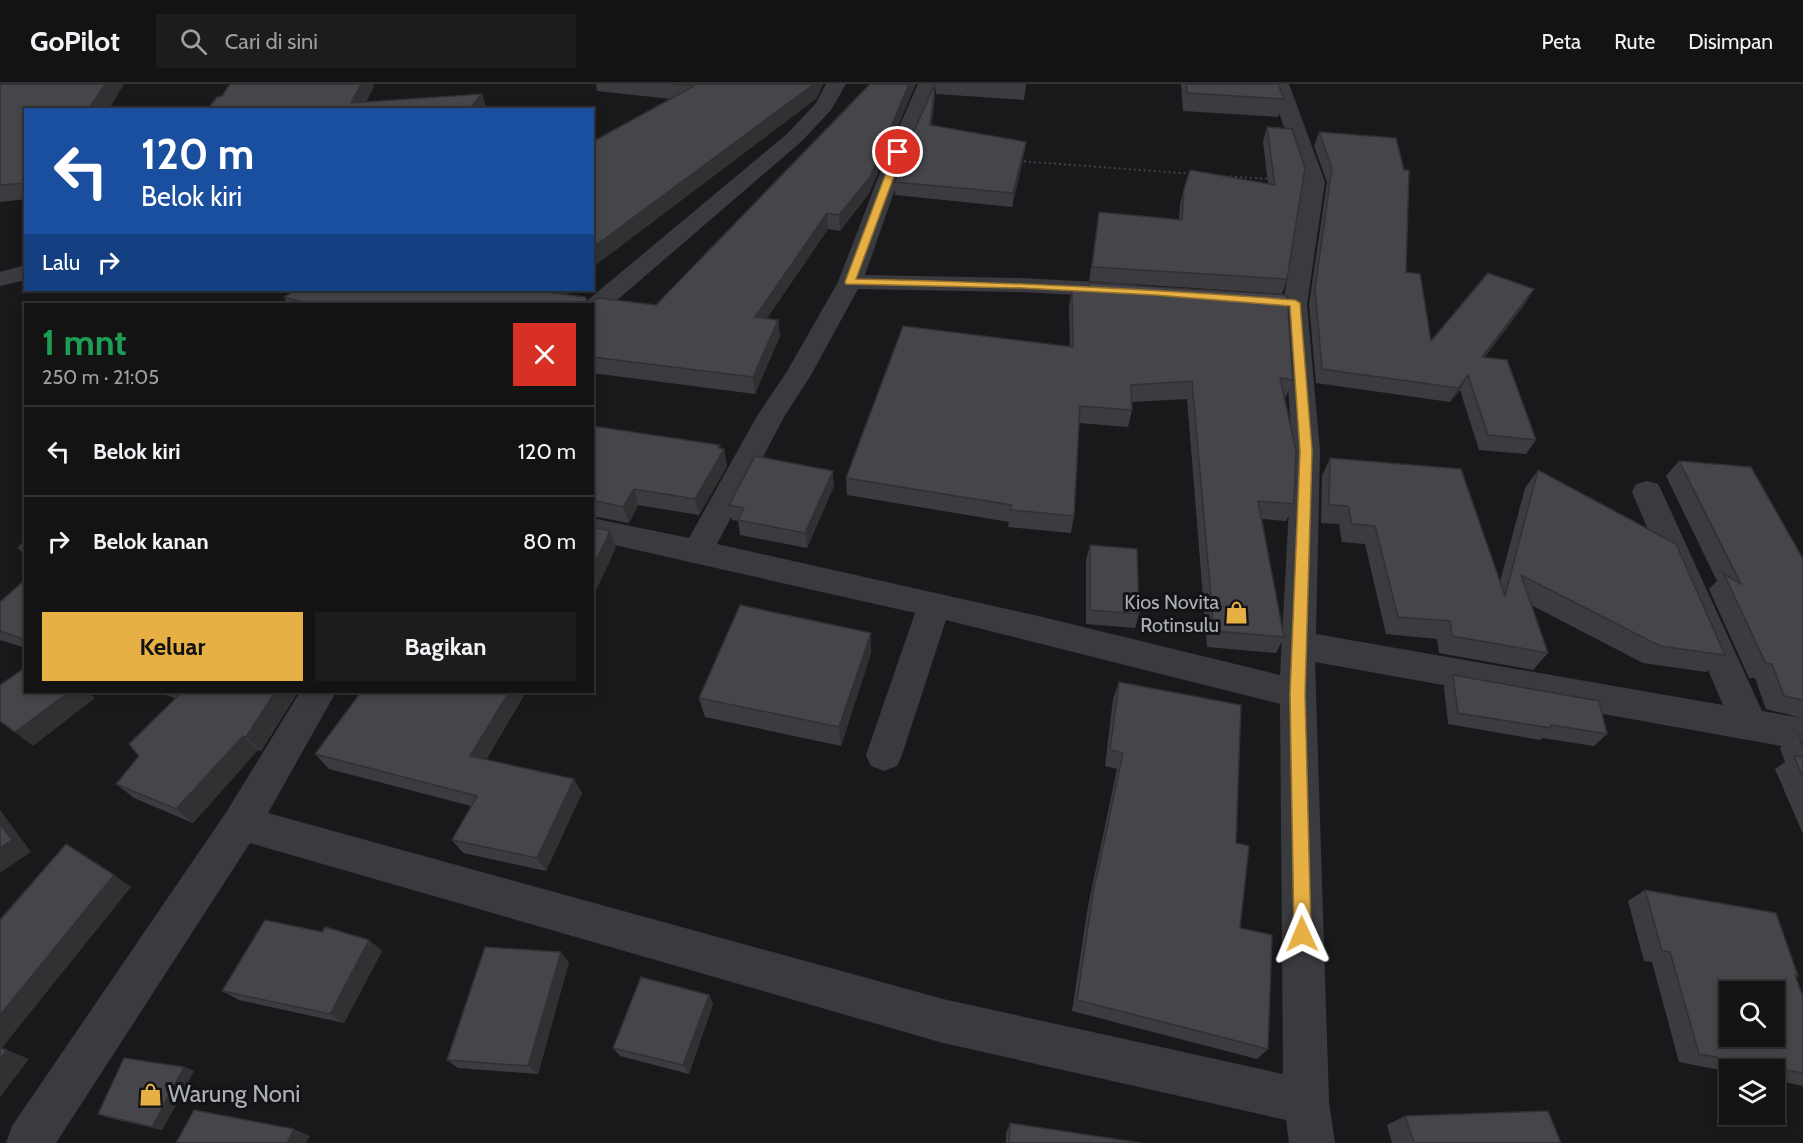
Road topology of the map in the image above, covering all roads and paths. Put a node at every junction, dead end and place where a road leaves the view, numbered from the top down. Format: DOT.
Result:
graph roads {
  1 [pos="836,84"];
  2 [pos="928,84"];
  3 [pos="1279,84"];
  4 [pos="1016,161"];
  5 [pos="1195,174"];
  6 [pos="1219,176"];
  7 [pos="1314,182"];
  8 [pos="24,273"];
  9 [pos="0,279"];
  10 [pos="850,282"];
  11 [pos="1155,292"];
  12 [pos="594,307"];
  13 [pos="1647,492"];
  14 [pos="594,529"];
  15 [pos="698,550"];
  16 [pos="946,609"];
  17 [pos="1299,645"];
  18 [pos="317,693"];
  19 [pos="1297,694"];
  20 [pos="1750,725"];
  21 [pos="1803,734"];
  22 [pos="884,755"];
  23 [pos="241,823"];
  24 [pos="1309,1122"];
  25 [pos="29,1143"];
  1 -- 12 [label="street"];
  2 -- 10 [label="street"];
  3 -- 7 [label="street"];
  4 -- 5 [label="path"];
  6 -- 7 [label="path"];
  7 -- 17 [label="street"];
  8 -- 9 [label="street"];
  10 -- 11 [label="street"];
  10 -- 15 [label="street"];
  13 -- 20 [label="street"];
  14 -- 15 [label="street"];
  15 -- 16 [label="street"];
  16 -- 19 [label="street"];
  16 -- 22 [label="street"];
  17 -- 19 [label="street"];
  17 -- 20 [label="street"];
  18 -- 23 [label="street"];
  19 -- 24 [label="street"];
  20 -- 21 [label="street"];
  23 -- 24 [label="street"];
  23 -- 25 [label="street"];
}
